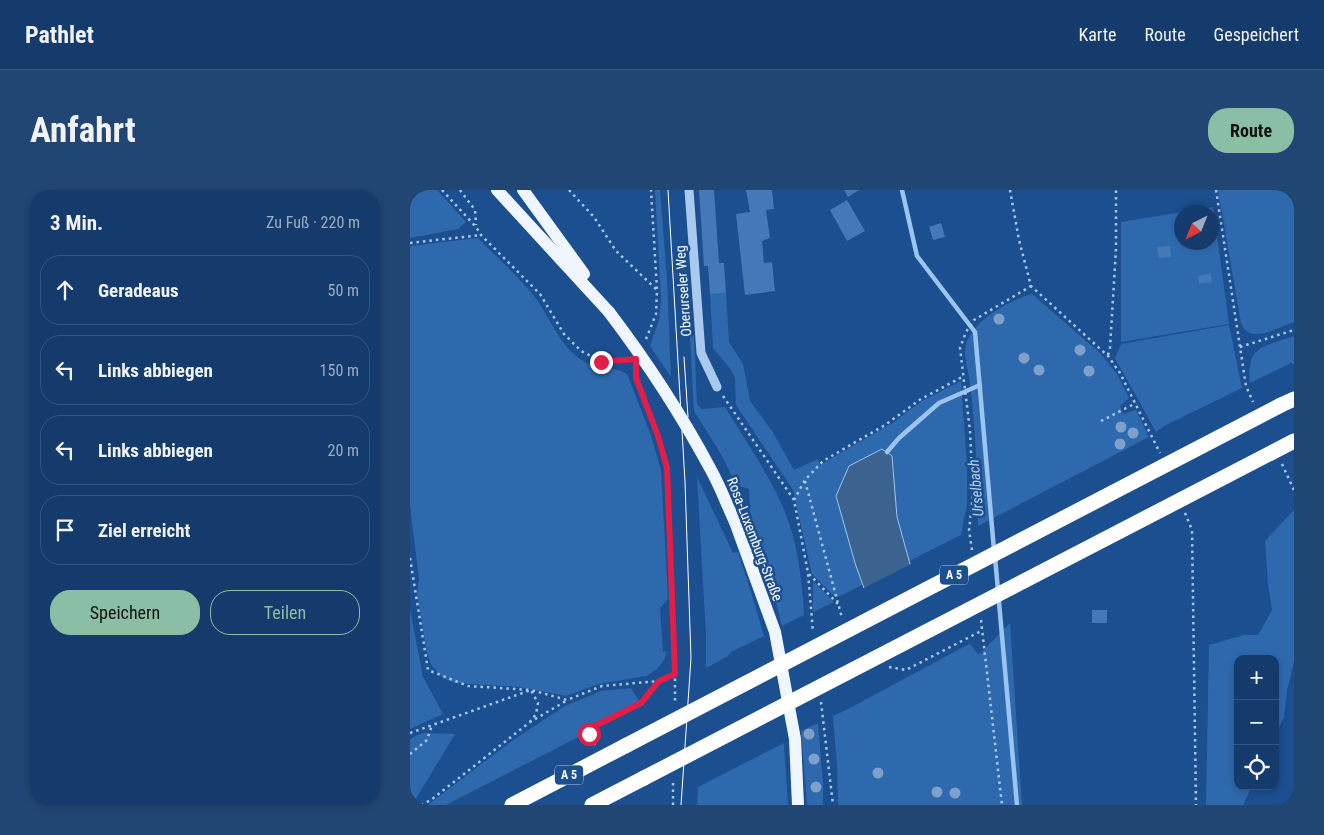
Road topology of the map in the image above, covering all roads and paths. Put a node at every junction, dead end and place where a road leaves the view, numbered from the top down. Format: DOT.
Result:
graph roads {
  1 [pos="442,190"];
  2 [pos="460,190"];
  3 [pos="497,190"];
  4 [pos="523,190"];
  5 [pos="569,190"];
  6 [pos="650,190"];
  7 [pos="689,190"];
  8 [pos="1010,190"];
  9 [pos="1116,190"];
  10 [pos="1216,190"];
  11 [pos="476,226"];
  12 [pos="481,235"];
  13 [pos="410,243"];
  14 [pos="657,290"];
  15 [pos="609,312"];
  16 [pos="1294,330"];
  17 [pos="645,342"];
  18 [pos="1240,347"];
  19 [pos="1108,356"];
  20 [pos="636,359"];
  21 [pos="1243,367"];
  22 [pos="636,368"];
  23 [pos="964,376"];
  24 [pos="717,387"];
  25 [pos="1287,402"];
  26 [pos="1136,403"];
  27 [pos="1101,421"];
  28 [pos="1294,441"];
  29 [pos="805,480"];
  30 [pos="1290,482"];
  31 [pos="1294,490"];
  32 [pos="794,500"];
  33 [pos="973,557"];
  34 [pos="410,558"];
  35 [pos="808,573"];
  36 [pos="980,612"];
  37 [pos="813,637"];
  38 [pos="675,674"];
  39 [pos="659,681"];
  40 [pos="531,690"];
  41 [pos="820,694"];
  42 [pos="567,700"];
  43 [pos="674,711"];
  44 [pos="530,722"];
  45 [pos="432,725"];
  46 [pos="410,733"];
  47 [pos="410,754"];
  48 [pos="1196,757"];
  49 [pos="602,758"];
  50 [pos="673,777"];
  51 [pos="421,805"];
  52 [pos="512,805"];
  53 [pos="592,805"];
  54 [pos="672,805"];
  55 [pos="798,805"];
  56 [pos="833,805"];
  57 [pos="1002,805"];
  58 [pos="1196,805"];
  1 -- 11 [label="path"];
  2 -- 11 [label="path"];
  3 -- 15 [label="main road, Rosa-Luxemburg-Straße"];
  4 -- 15 [label="main road, Rosa-Luxemburg-Straße"];
  5 -- 14 [label="path"];
  6 -- 14 [label="path"];
  7 -- 24 [label="street, Oberurseler Weg"];
  8 -- 23 [label="path"];
  9 -- 19 [label="path"];
  10 -- 18 [label="path"];
  11 -- 12 [label="path"];
  12 -- 13 [label="path"];
  12 -- 20 [label="path"];
  14 -- 17 [label="path"];
  15 -- 55 [label="main road, Rosa-Luxemburg-Straße, bridge"];
  16 -- 18 [label="path"];
  18 -- 21 [label="path"];
  22 -- 38 [label="path"];
  23 -- 29 [label="path"];
  23 -- 33 [label="path"];
  24 -- 32 [label="path"];
  25 -- 49 [label="highway, A 5, bridge"];
  26 -- 27 [label="path"];
  28 -- 53 [label="highway, bridge"];
  29 -- 32 [label="path"];
  29 -- 35 [label="path"];
  30 -- 31 [label="path"];
  32 -- 35 [label="path"];
  34 -- 40 [label="path"];
  35 -- 37 [label="path"];
  36 -- 57 [label="path"];
  38 -- 39 [label="path"];
  38 -- 43 [label="path"];
  39 -- 42 [label="path"];
  39 -- 49 [label="path"];
  40 -- 42 [label="path"];
  40 -- 44 [label="path"];
  40 -- 45 [label="path"];
  41 -- 56 [label="path"];
  42 -- 44 [label="path"];
  44 -- 51 [label="path"];
  45 -- 46 [label="path"];
  45 -- 47 [label="path"];
  48 -- 58 [label="path"];
  49 -- 52 [label="highway, A 5"];
  50 -- 54 [label="path"];
}
